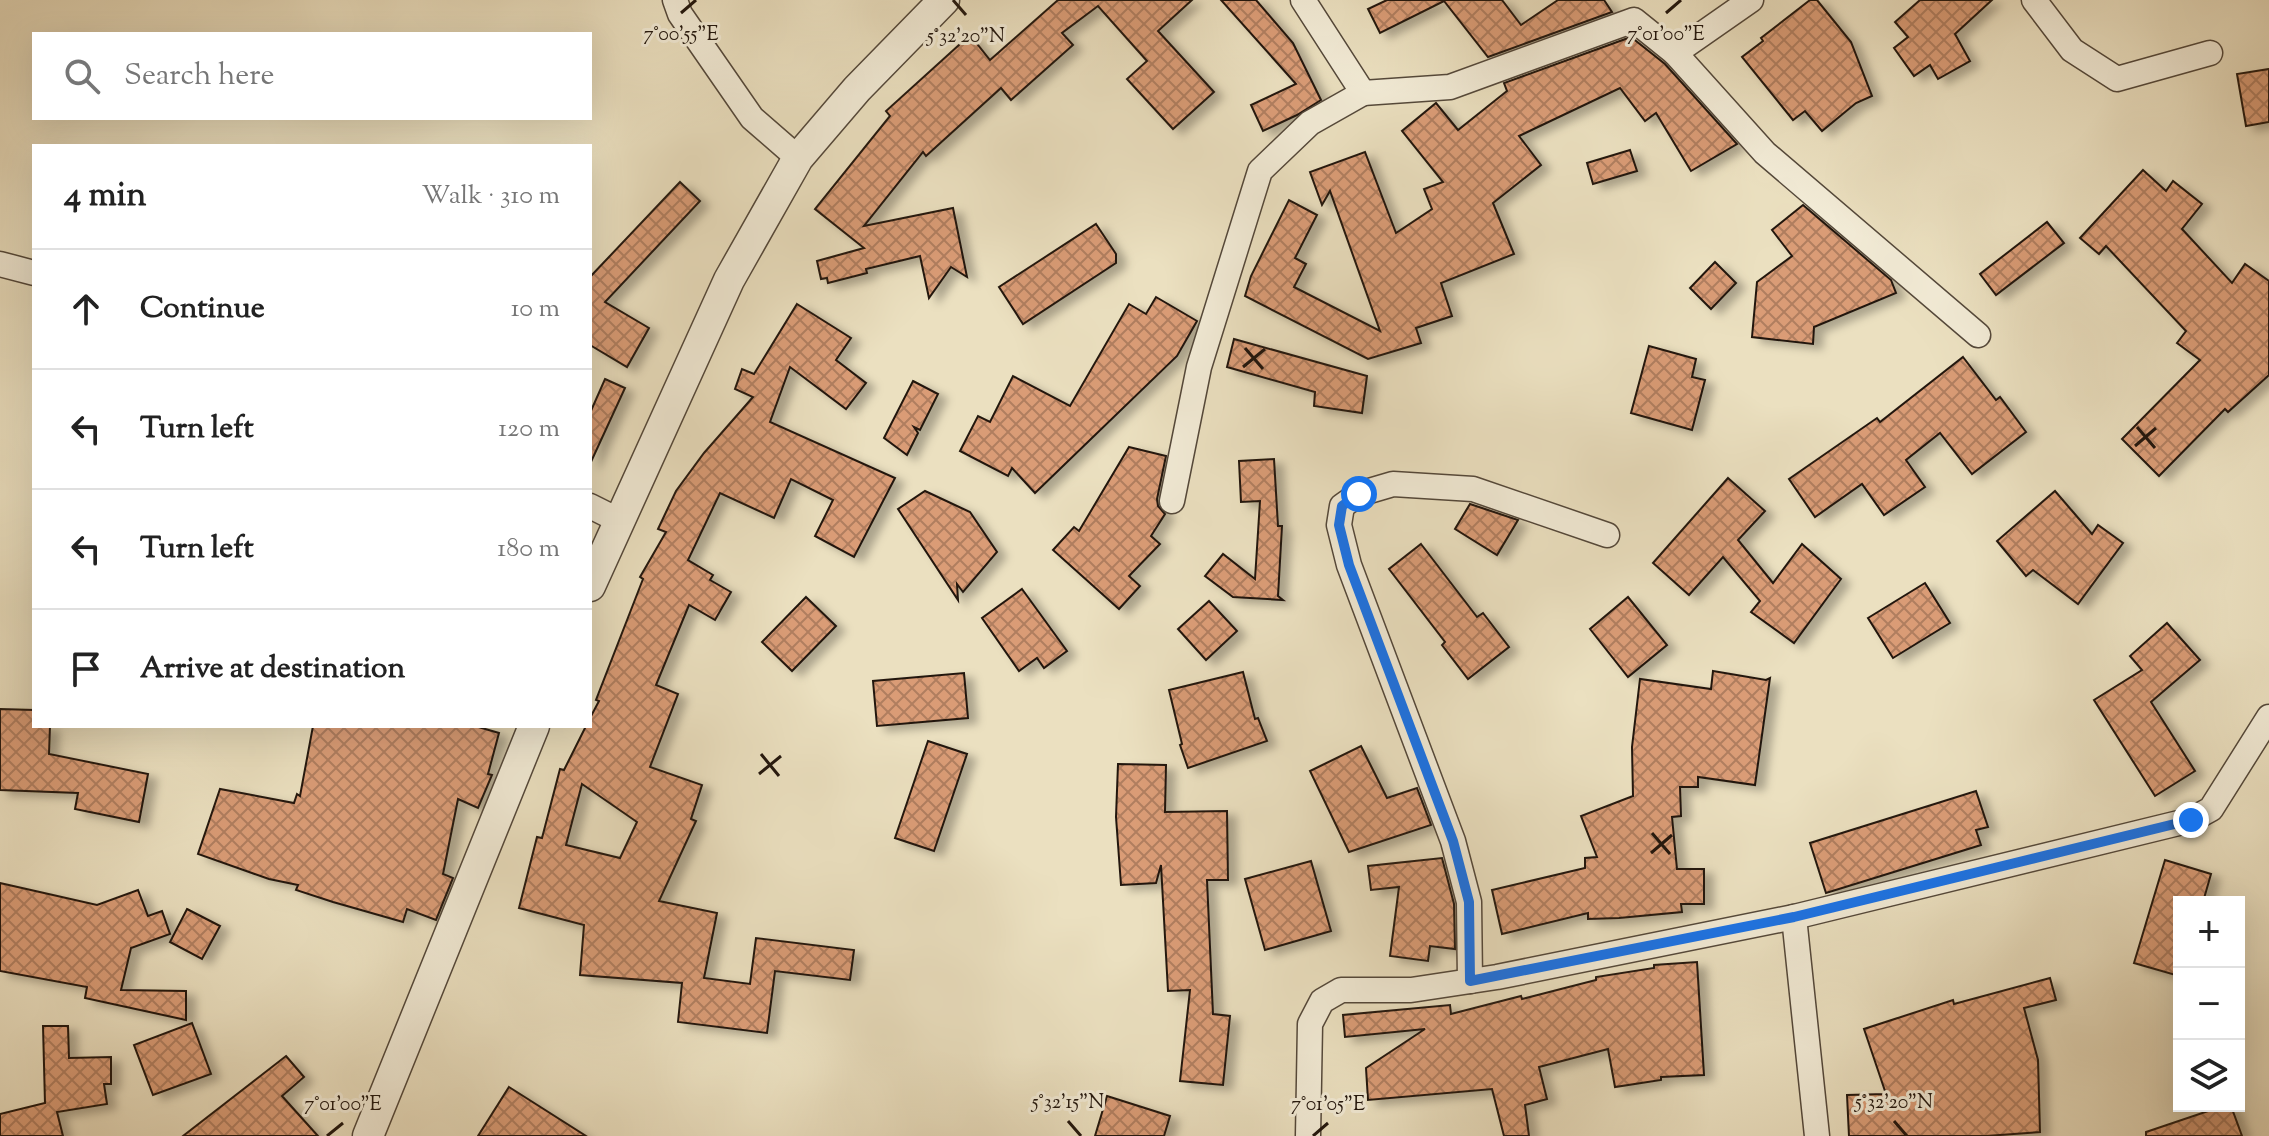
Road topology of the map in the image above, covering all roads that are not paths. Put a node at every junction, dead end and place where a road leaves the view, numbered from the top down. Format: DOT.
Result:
graph roads {
  1 [pos="675,0"];
  2 [pos="944,0"];
  3 [pos="1303,0"];
  4 [pos="1751,0"];
  5 [pos="2034,0"];
  6 [pos="1675,53"];
  7 [pos="2210,53"];
  8 [pos="1363,93"];
  9 [pos="798,158"];
  10 [pos="0,264"];
  11 [pos="32,272"];
  12 [pos="1978,335"];
  13 [pos="1172,501"];
  14 [pos="592,507"];
  15 [pos="618,520"];
  16 [pos="1607,535"];
  17 [pos="592,581"];
  18 [pos="2269,717"];
  19 [pos="533,728"];
  20 [pos="1794,917"];
  21 [pos="1470,981"];
  22 [pos="368,1136"];
  23 [pos="1308,1136"];
  24 [pos="1817,1136"];
  1 -- 9 [label="street"];
  2 -- 9 [label="street"];
  3 -- 8 [label="street"];
  4 -- 6 [label="street"];
  5 -- 7 [label="street"];
  6 -- 8 [label="street"];
  6 -- 12 [label="street"];
  8 -- 13 [label="street"];
  9 -- 15 [label="street"];
  10 -- 11 [label="street"];
  14 -- 15 [label="street"];
  15 -- 17 [label="street"];
  16 -- 21 [label="street"];
  18 -- 20 [label="street"];
  19 -- 22 [label="street"];
  20 -- 21 [label="street"];
  20 -- 24 [label="street"];
  21 -- 23 [label="street"];
}
